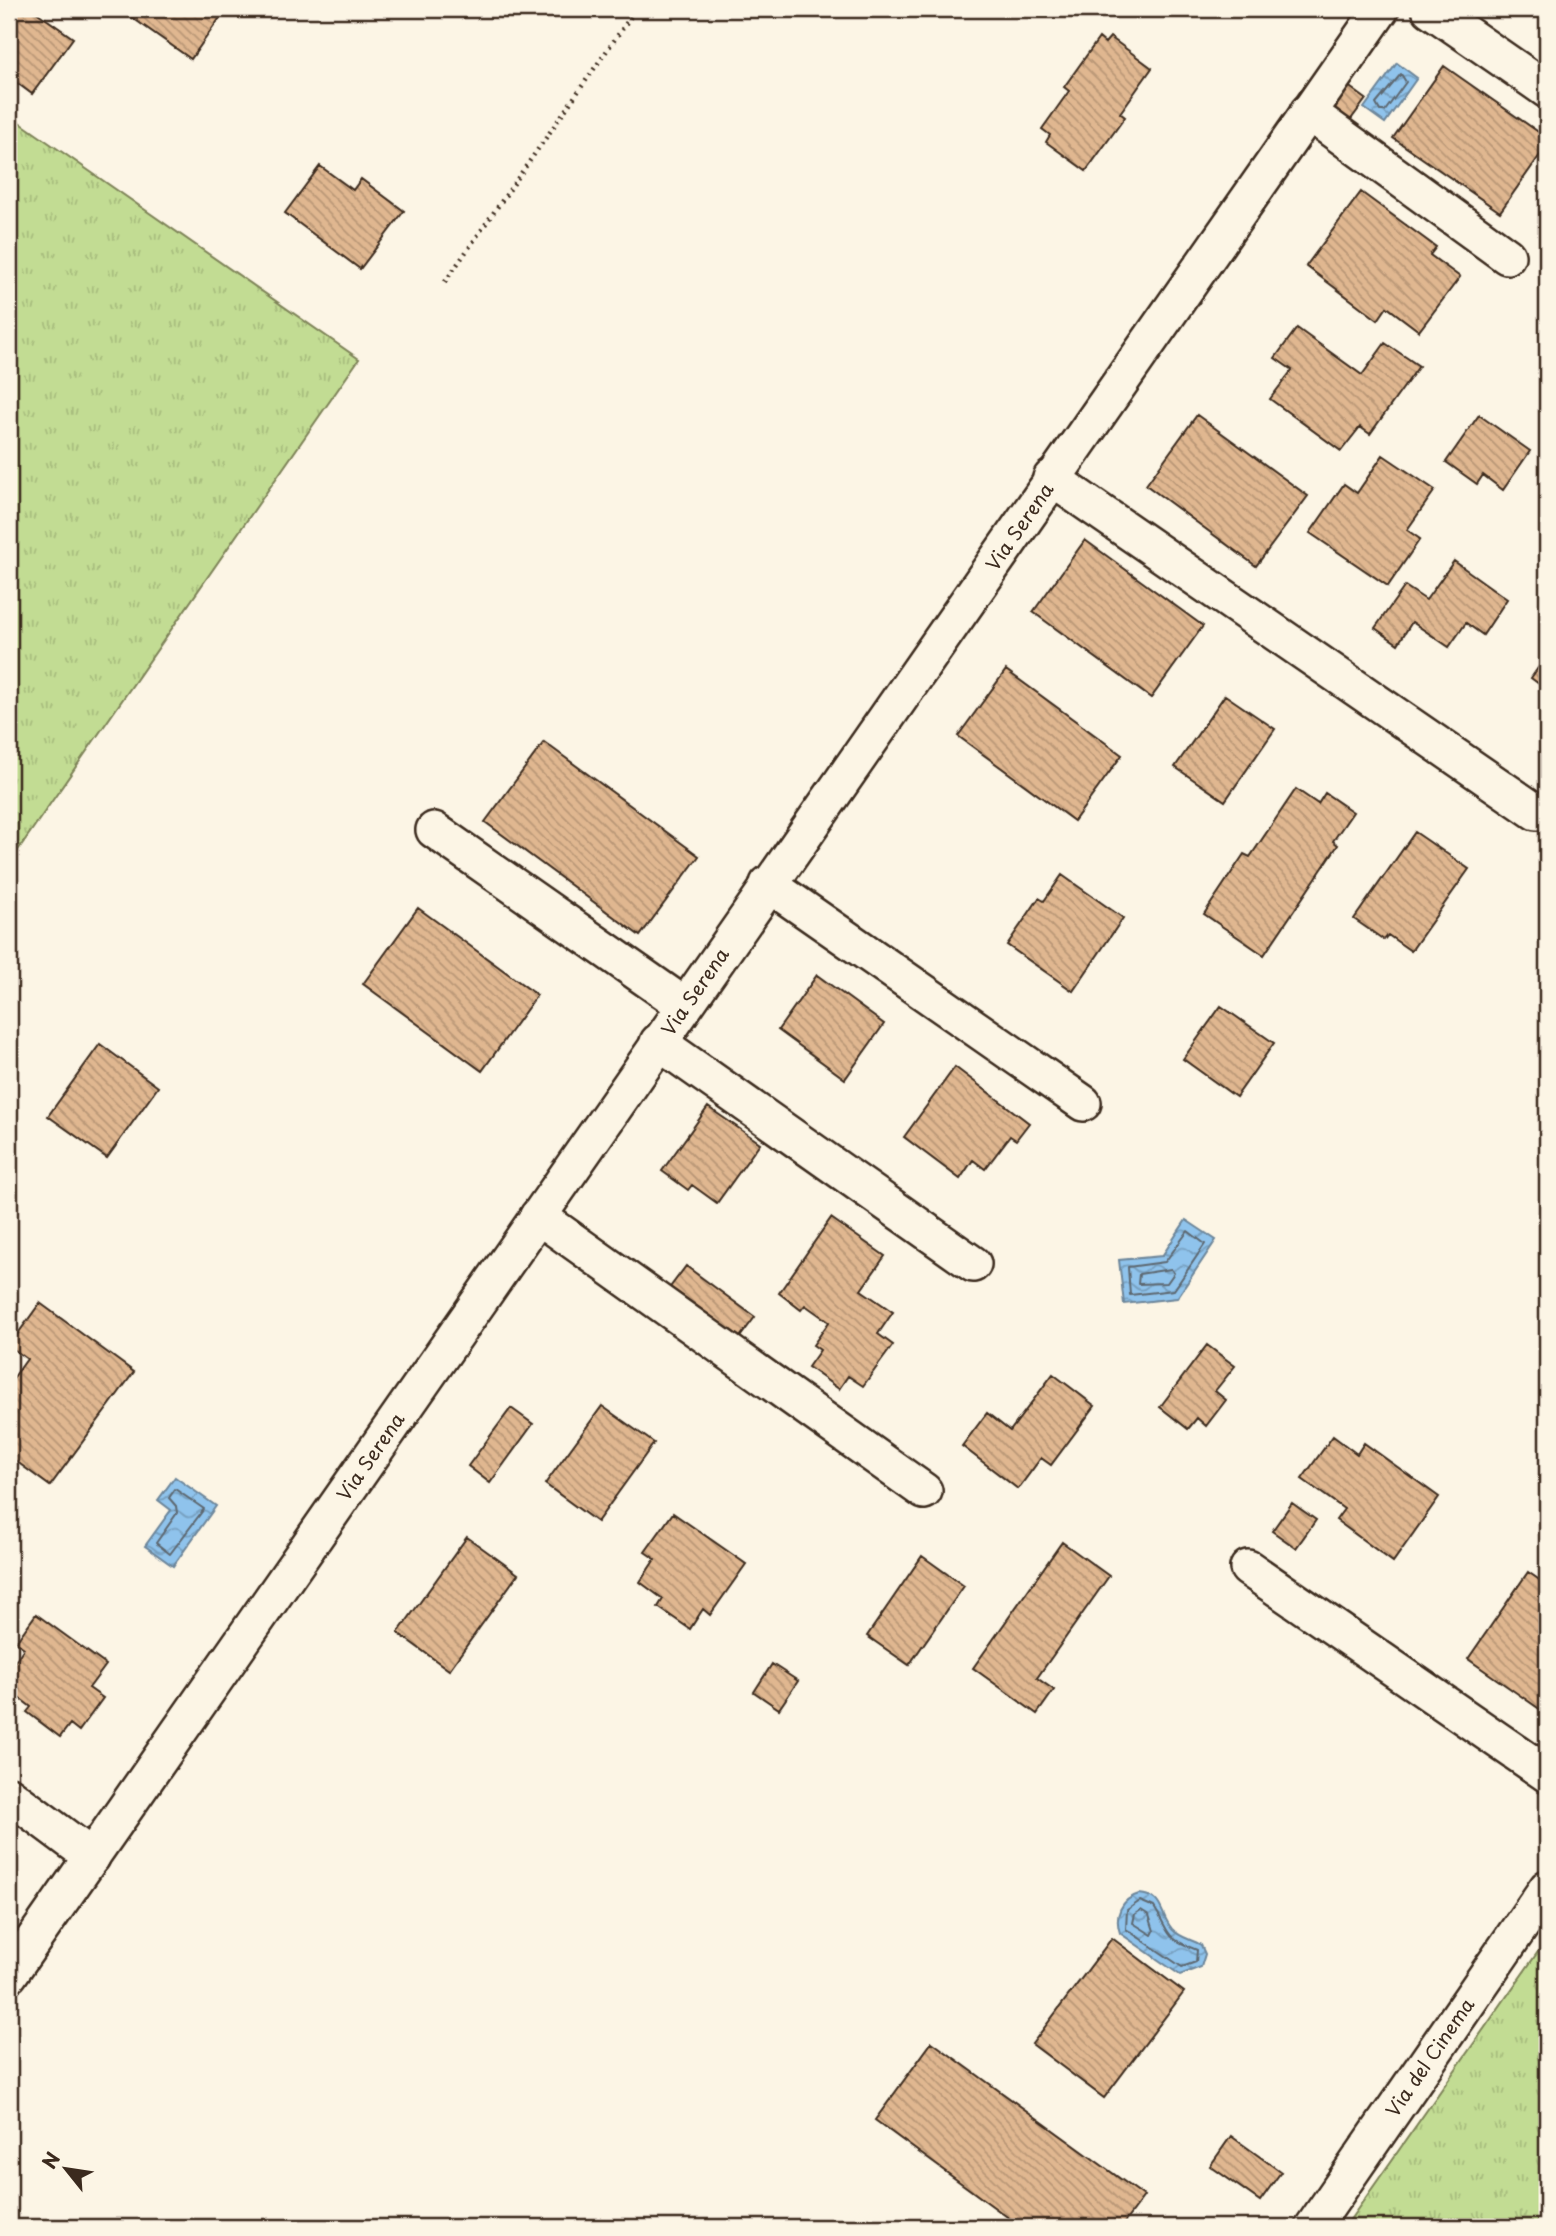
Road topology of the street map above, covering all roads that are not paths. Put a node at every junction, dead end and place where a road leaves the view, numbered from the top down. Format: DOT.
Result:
graph roads {
  1 [pos="1381,9"];
  2 [pos="1430,9"];
  3 [pos="1547,90"];
  4 [pos="1308,111"];
  5 [pos="1507,256"];
  6 [pos="1051,478"];
  7 [pos="1536,812"];
  8 [pos="434,830"];
  9 [pos="768,884"];
  10 [pos="684,1004"];
  11 [pos="658,1042"];
  12 [pos="1083,1103"];
  13 [pos="538,1216"];
  14 [pos="973,1264"];
  15 [pos="924,1491"];
  16 [pos="1248,1568"];
  17 [pos="1547,1774"];
  18 [pos="9,1796"];
  19 [pos="92,1857"];
  20 [pos="1547,1888"];
  21 [pos="9,1975"];
  22 [pos="1313,2227"];
  1 -- 4 [label="street, Via Serena"];
  2 -- 3 [label="street"];
  4 -- 5 [label="street"];
  4 -- 6 [label="street, Via Serena"];
  6 -- 7 [label="street"];
  6 -- 9 [label="street, Via Serena"];
  8 -- 10 [label="street"];
  9 -- 10 [label="street, Via Serena"];
  9 -- 12 [label="street"];
  10 -- 11 [label="street, Via Serena"];
  11 -- 13 [label="street, Via Serena"];
  11 -- 14 [label="street"];
  13 -- 15 [label="street"];
  13 -- 19 [label="street, Via Serena"];
  16 -- 17 [label="street"];
  18 -- 19 [label="street"];
  19 -- 21 [label="street, Via Serena"];
  20 -- 22 [label="street, Via del Cinema"];
}
